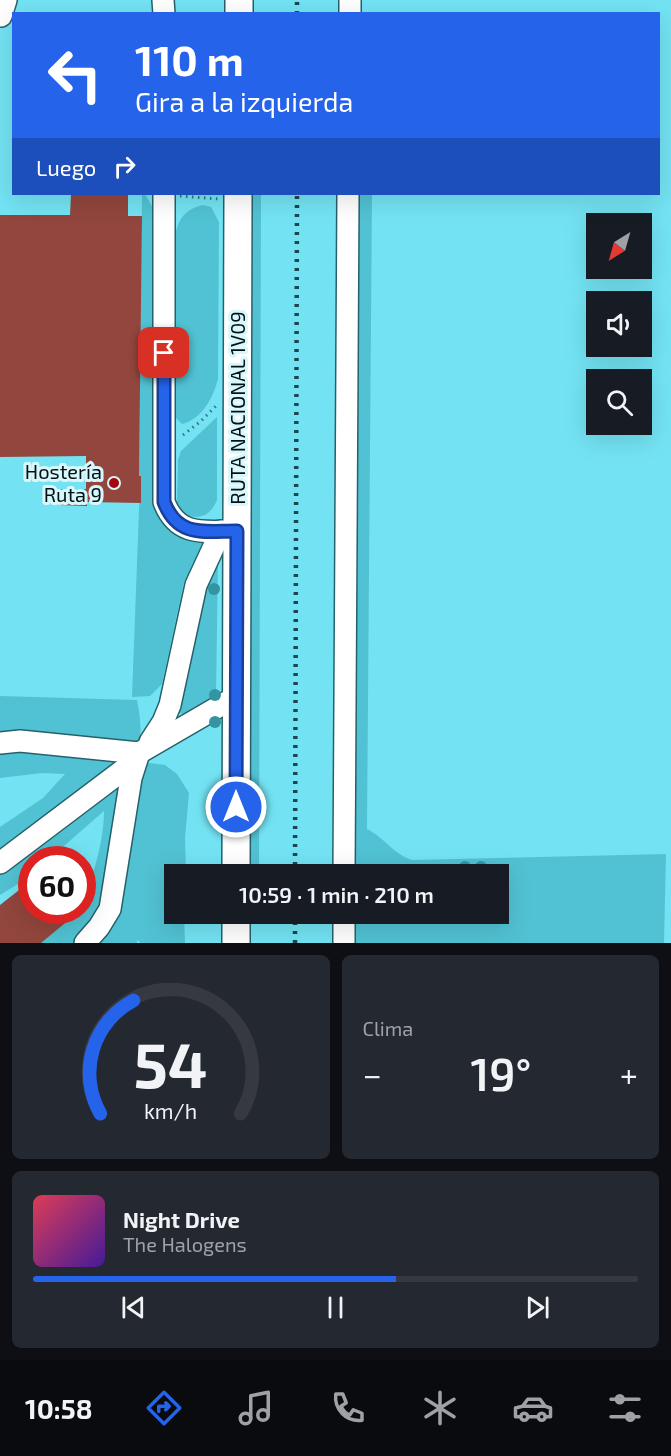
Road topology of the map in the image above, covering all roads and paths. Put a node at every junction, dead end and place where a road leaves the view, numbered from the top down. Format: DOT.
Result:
graph roads {
  1 [pos="168,195"];
  2 [pos="174,195"];
  3 [pos="348,195"];
  4 [pos="238,197"];
  5 [pos="238,379"];
  6 [pos="164,444"];
  7 [pos="229,531"];
  8 [pos="237,696"];
  9 [pos="0,743"];
  10 [pos="140,754"];
  11 [pos="0,863"];
  12 [pos="236,864"];
  13 [pos="344,864"];
  14 [pos="236,924"];
  15 [pos="344,924"];
  16 [pos="85,943"];
  17 [pos="236,943"];
  18 [pos="344,943"];
  1 -- 6 [label="street"];
  2 -- 4 [label="path"];
  3 -- 13 [label="street"];
  4 -- 5 [label="main road, RUTA NACIONAL 1V09"];
  5 -- 6 [label="path"];
  5 -- 7 [label="main road, RUTA NACIONAL 1V09"];
  6 -- 7 [label="street"];
  7 -- 8 [label="main road, RUTA NACIONAL 1V09"];
  7 -- 10 [label="street"];
  8 -- 10 [label="street"];
  8 -- 12 [label="main road, RUTA NACIONAL 1V09"];
  9 -- 10 [label="street"];
  10 -- 11 [label="street"];
  10 -- 16 [label="street"];
  14 -- 17 [label="main road"];
  15 -- 18 [label="street"];
}
